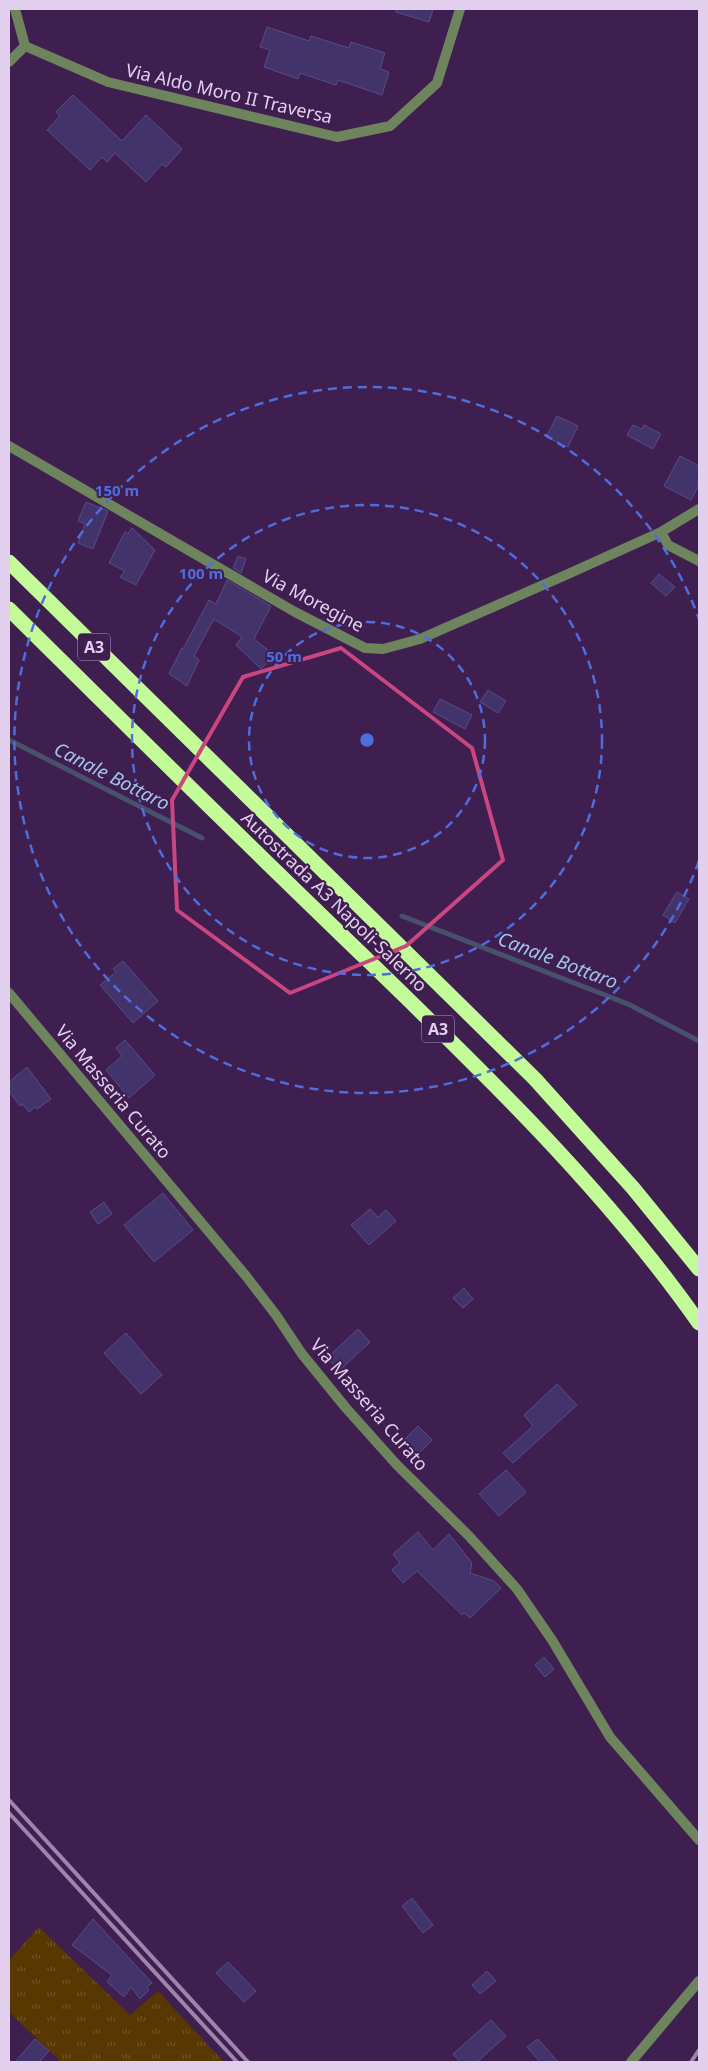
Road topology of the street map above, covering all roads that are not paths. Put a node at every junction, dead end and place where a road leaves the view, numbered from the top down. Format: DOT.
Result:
graph roads {
  1 [pos="15,9"];
  2 [pos="460,9"];
  3 [pos="25,46"];
  4 [pos="9,62"];
  5 [pos="9,446"];
  6 [pos="699,509"];
  7 [pos="661,532"];
  8 [pos="699,561"];
  9 [pos="9,562"];
  10 [pos="9,609"];
  11 [pos="9,993"];
  12 [pos="699,1269"];
  13 [pos="699,1323"];
  14 [pos="699,1840"];
  15 [pos="699,1981"];
  16 [pos="631,2062"];
  1 -- 3 [label="street"];
  2 -- 3 [label="street, Via Aldo Moro II Traversa"];
  3 -- 4 [label="street"];
  5 -- 7 [label="street, Via Moregine"];
  6 -- 7 [label="street, Via Moregine"];
  7 -- 8 [label="street"];
  9 -- 12 [label="highway, Autostrada A3 Napoli-Salerno / A3"];
  10 -- 13 [label="highway, Autostrada A3 Napoli-Salerno / A3"];
  11 -- 14 [label="street, Via Masseria Curato"];
  15 -- 16 [label="street"];
}
